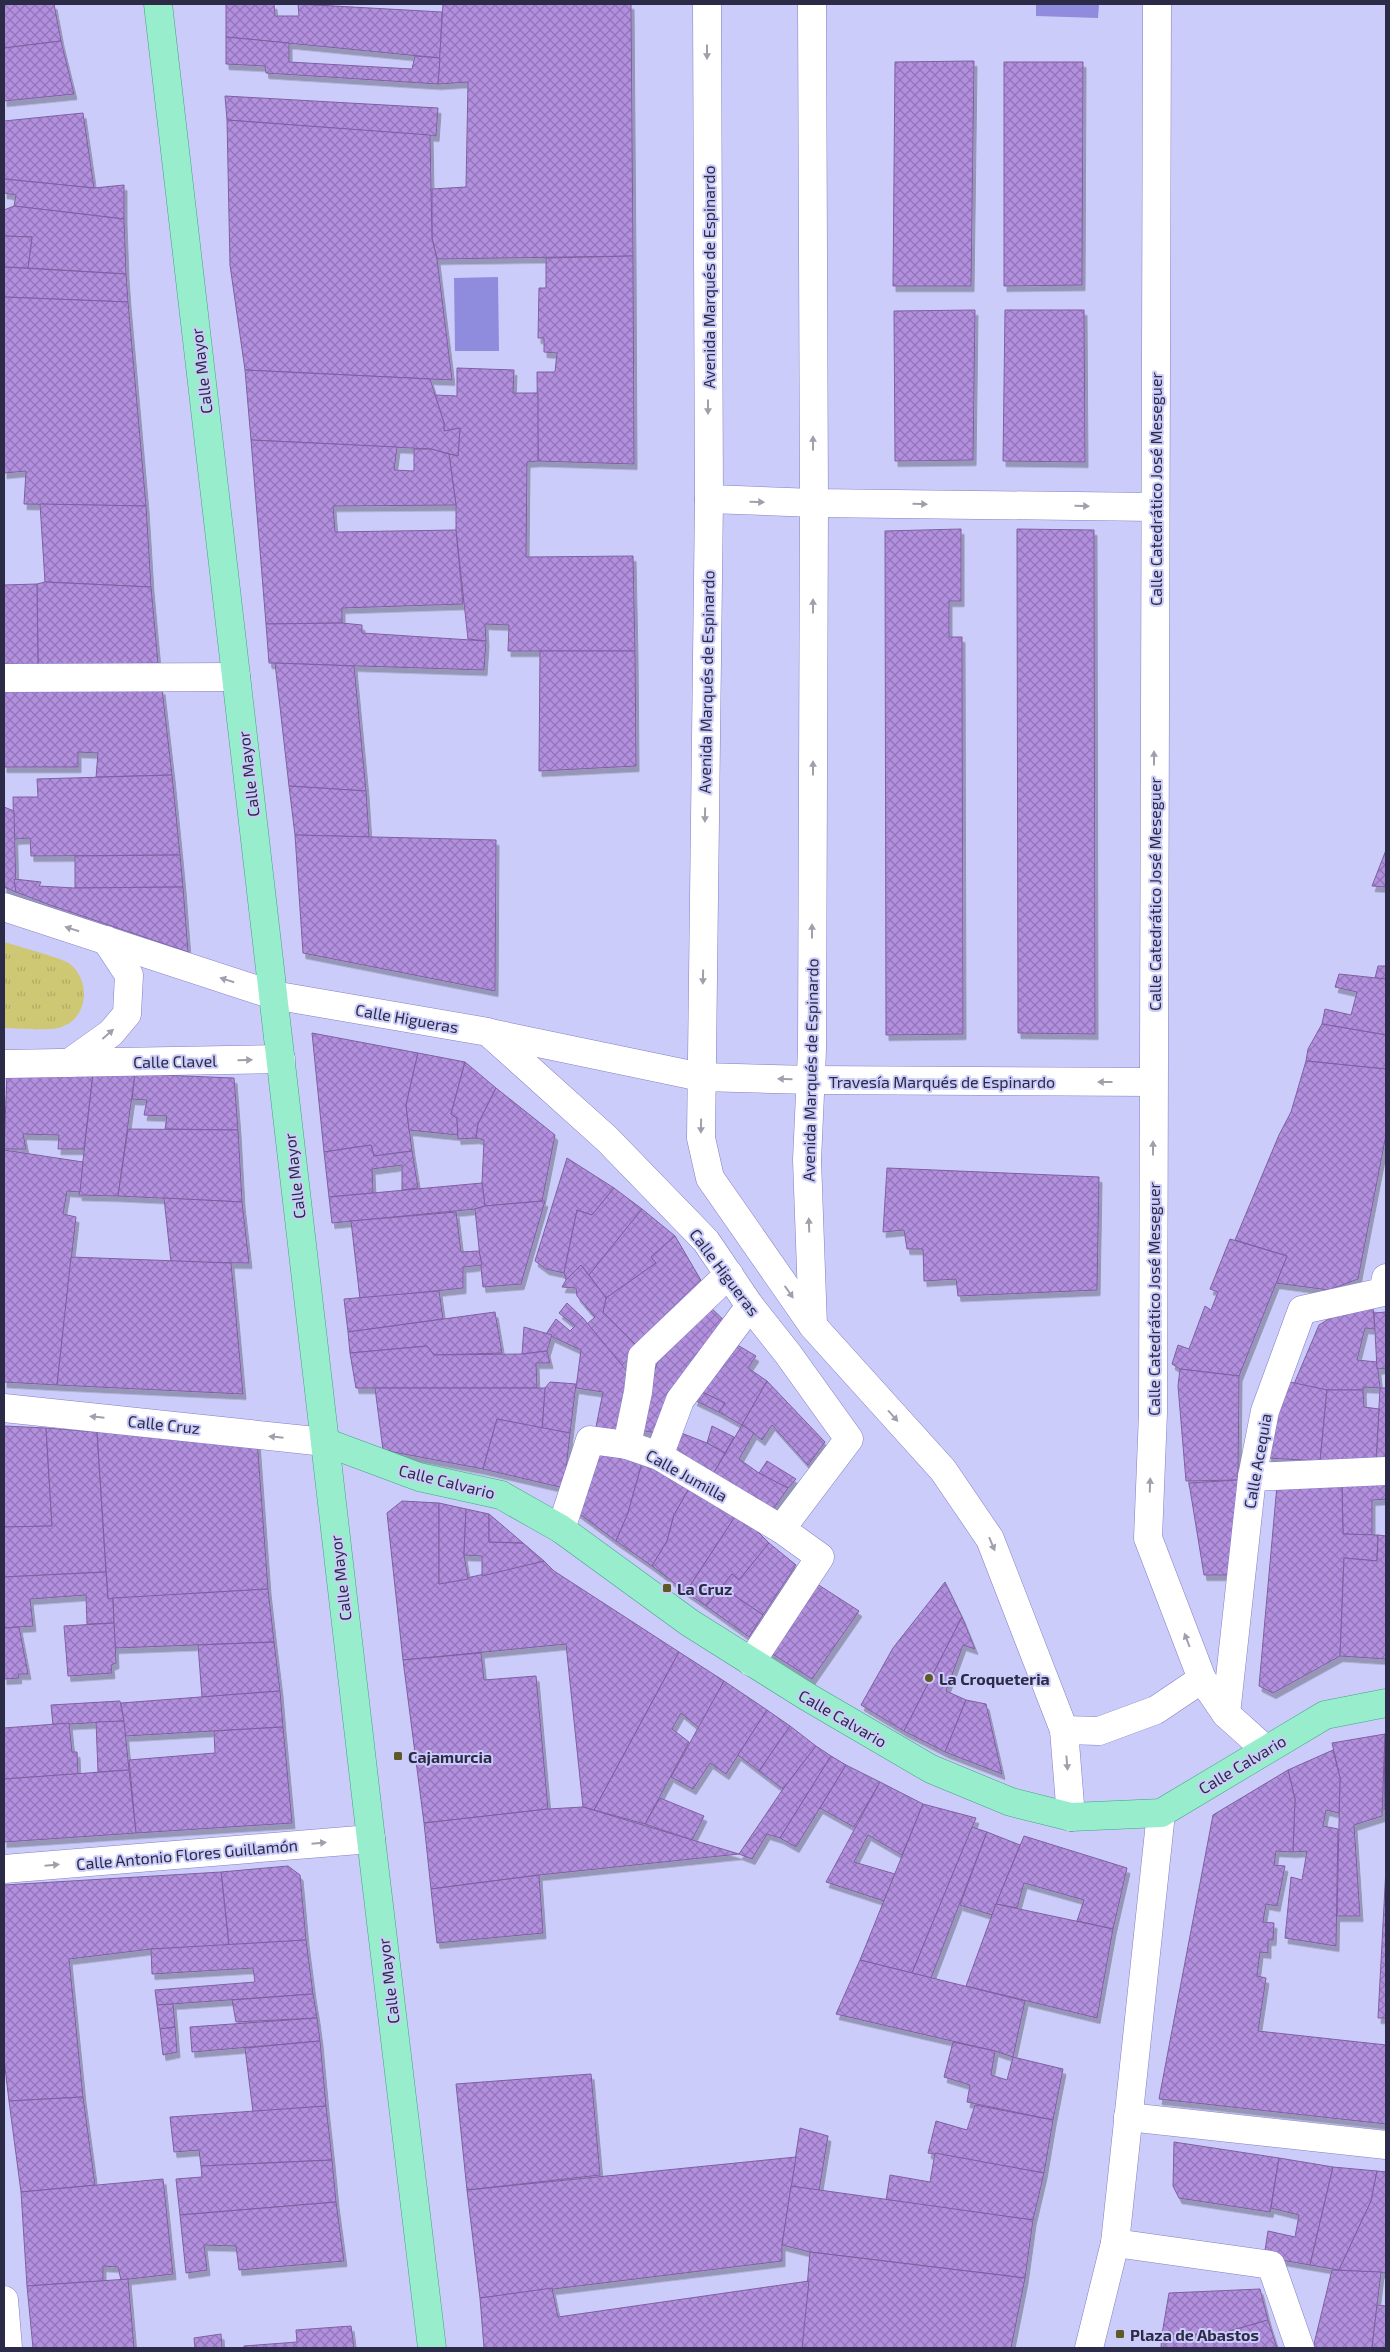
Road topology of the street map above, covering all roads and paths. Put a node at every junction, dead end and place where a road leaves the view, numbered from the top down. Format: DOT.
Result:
graph roads {
  1 [pos="158,4"];
  2 [pos="707,4"];
  3 [pos="812,4"];
  4 [pos="1157,4"];
  5 [pos="709,500"];
  6 [pos="814,504"];
  7 [pos="1155,507"];
  8 [pos="236,677"];
  9 [pos="4,678"];
  10 [pos="4,907"];
  11 [pos="106,940"];
  12 [pos="273,995"];
  13 [pos="488,1032"];
  14 [pos="281,1059"];
  15 [pos="69,1063"];
  16 [pos="4,1064"];
  17 [pos="702,1077"];
  18 [pos="812,1080"];
  19 [pos="1154,1082"];
  20 [pos="729,1274"];
  21 [pos="1386,1278"];
  22 [pos="750,1306"];
  23 [pos="813,1326"];
  24 [pos="4,1408"];
  25 [pos="325,1442"];
  26 [pos="627,1445"];
  27 [pos="659,1456"];
  28 [pos="1386,1471"];
  29 [pos="1252,1477"];
  30 [pos="781,1529"];
  31 [pos="561,1530"];
  32 [pos="752,1662"];
  33 [pos="1202,1679"];
  34 [pos="1386,1703"];
  35 [pos="1226,1714"];
  36 [pos="1064,1730"];
  37 [pos="1265,1749"];
  38 [pos="1160,1813"];
  39 [pos="1071,1818"];
  40 [pos="371,1839"];
  41 [pos="4,1870"];
  42 [pos="1128,2117"];
  43 [pos="1386,2145"];
  44 [pos="1115,2243"];
  45 [pos="4,2300"];
  46 [pos="8,2348"];
  47 [pos="432,2348"];
  48 [pos="1089,2348"];
  49 [pos="1300,2348"];
  1 -- 8 [label="main road, Calle Mayor"];
  2 -- 5 [label="street, Avenida Marqués de Espinardo, one-way"];
  6 -- 3 [label="street, Avenida Marqués de Espinardo, one-way"];
  4 -- 7 [label="street, Calle Catedrático José Meseguer"];
  5 -- 6 [label="street, one-way"];
  5 -- 17 [label="street, Avenida Marqués de Espinardo, one-way"];
  6 -- 7 [label="street, one-way"];
  18 -- 6 [label="street, Avenida Marqués de Espinardo, one-way"];
  19 -- 7 [label="street, Calle Catedrático José Meseguer, one-way"];
  8 -- 9 [label="street"];
  8 -- 12 [label="main road, Calle Mayor"];
  11 -- 10 [label="street, one-way"];
  12 -- 11 [label="street, one-way"];
  15 -- 11 [label="street, one-way"];
  12 -- 13 [label="street, Calle Higueras"];
  12 -- 14 [label="main road, Calle Mayor"];
  13 -- 17 [label="street, Travesía Marqués de Espinardo"];
  13 -- 20 [label="street, Calle Higueras"];
  15 -- 14 [label="street, Calle Clavel, one-way"];
  14 -- 25 [label="main road, Calle Mayor"];
  15 -- 16 [label="street, Calle Clavel"];
  18 -- 17 [label="street, Travesía Marqués de Espinardo, one-way"];
  17 -- 23 [label="street, Avenida Marqués de Espinardo, one-way"];
  19 -- 18 [label="street, Travesía Marqués de Espinardo, one-way"];
  23 -- 18 [label="street, Avenida Marqués de Espinardo, one-way"];
  33 -- 19 [label="street, Calle Catedrático José Meseguer, one-way"];
  20 -- 22 [label="street, Calle Higueras"];
  20 -- 26 [label="street"];
  21 -- 29 [label="street, Calle Acequia"];
  22 -- 27 [label="street"];
  22 -- 30 [label="street, Calle Higueras"];
  23 -- 36 [label="street, Avenida Marqués de Espinardo, one-way"];
  25 -- 24 [label="street, Calle Cruz, one-way"];
  25 -- 31 [label="main road, Calle Calvario"];
  25 -- 40 [label="main road, Calle Mayor"];
  26 -- 27 [label="street, Calle Jumilla"];
  26 -- 31 [label="street, Calle Jumilla"];
  27 -- 30 [label="street, Calle Jumilla"];
  28 -- 29 [label="street"];
  29 -- 35 [label="street, Calle Acequia"];
  30 -- 32 [label="street"];
  31 -- 32 [label="main road, Calle Calvario"];
  32 -- 39 [label="main road, Calle Calvario"];
  33 -- 35 [label="street, Calle Catedrático José Meseguer"];
  33 -- 36 [label="street"];
  34 -- 37 [label="main road, Calle Calvario"];
  35 -- 37 [label="street, Calle Catedrático José Meseguer"];
  36 -- 39 [label="street, Avenida Marqués de Espinardo, one-way"];
  37 -- 38 [label="main road, Calle Calvario"];
  38 -- 39 [label="main road, Calle Calvario"];
  38 -- 42 [label="street"];
  41 -- 40 [label="street, Calle Antonio Flores Guillamón, one-way"];
  40 -- 47 [label="main road, Calle Mayor"];
  42 -- 43 [label="street"];
  42 -- 44 [label="street"];
  44 -- 48 [label="street"];
  44 -- 49 [label="street"];
  45 -- 46 [label="street"];
}
